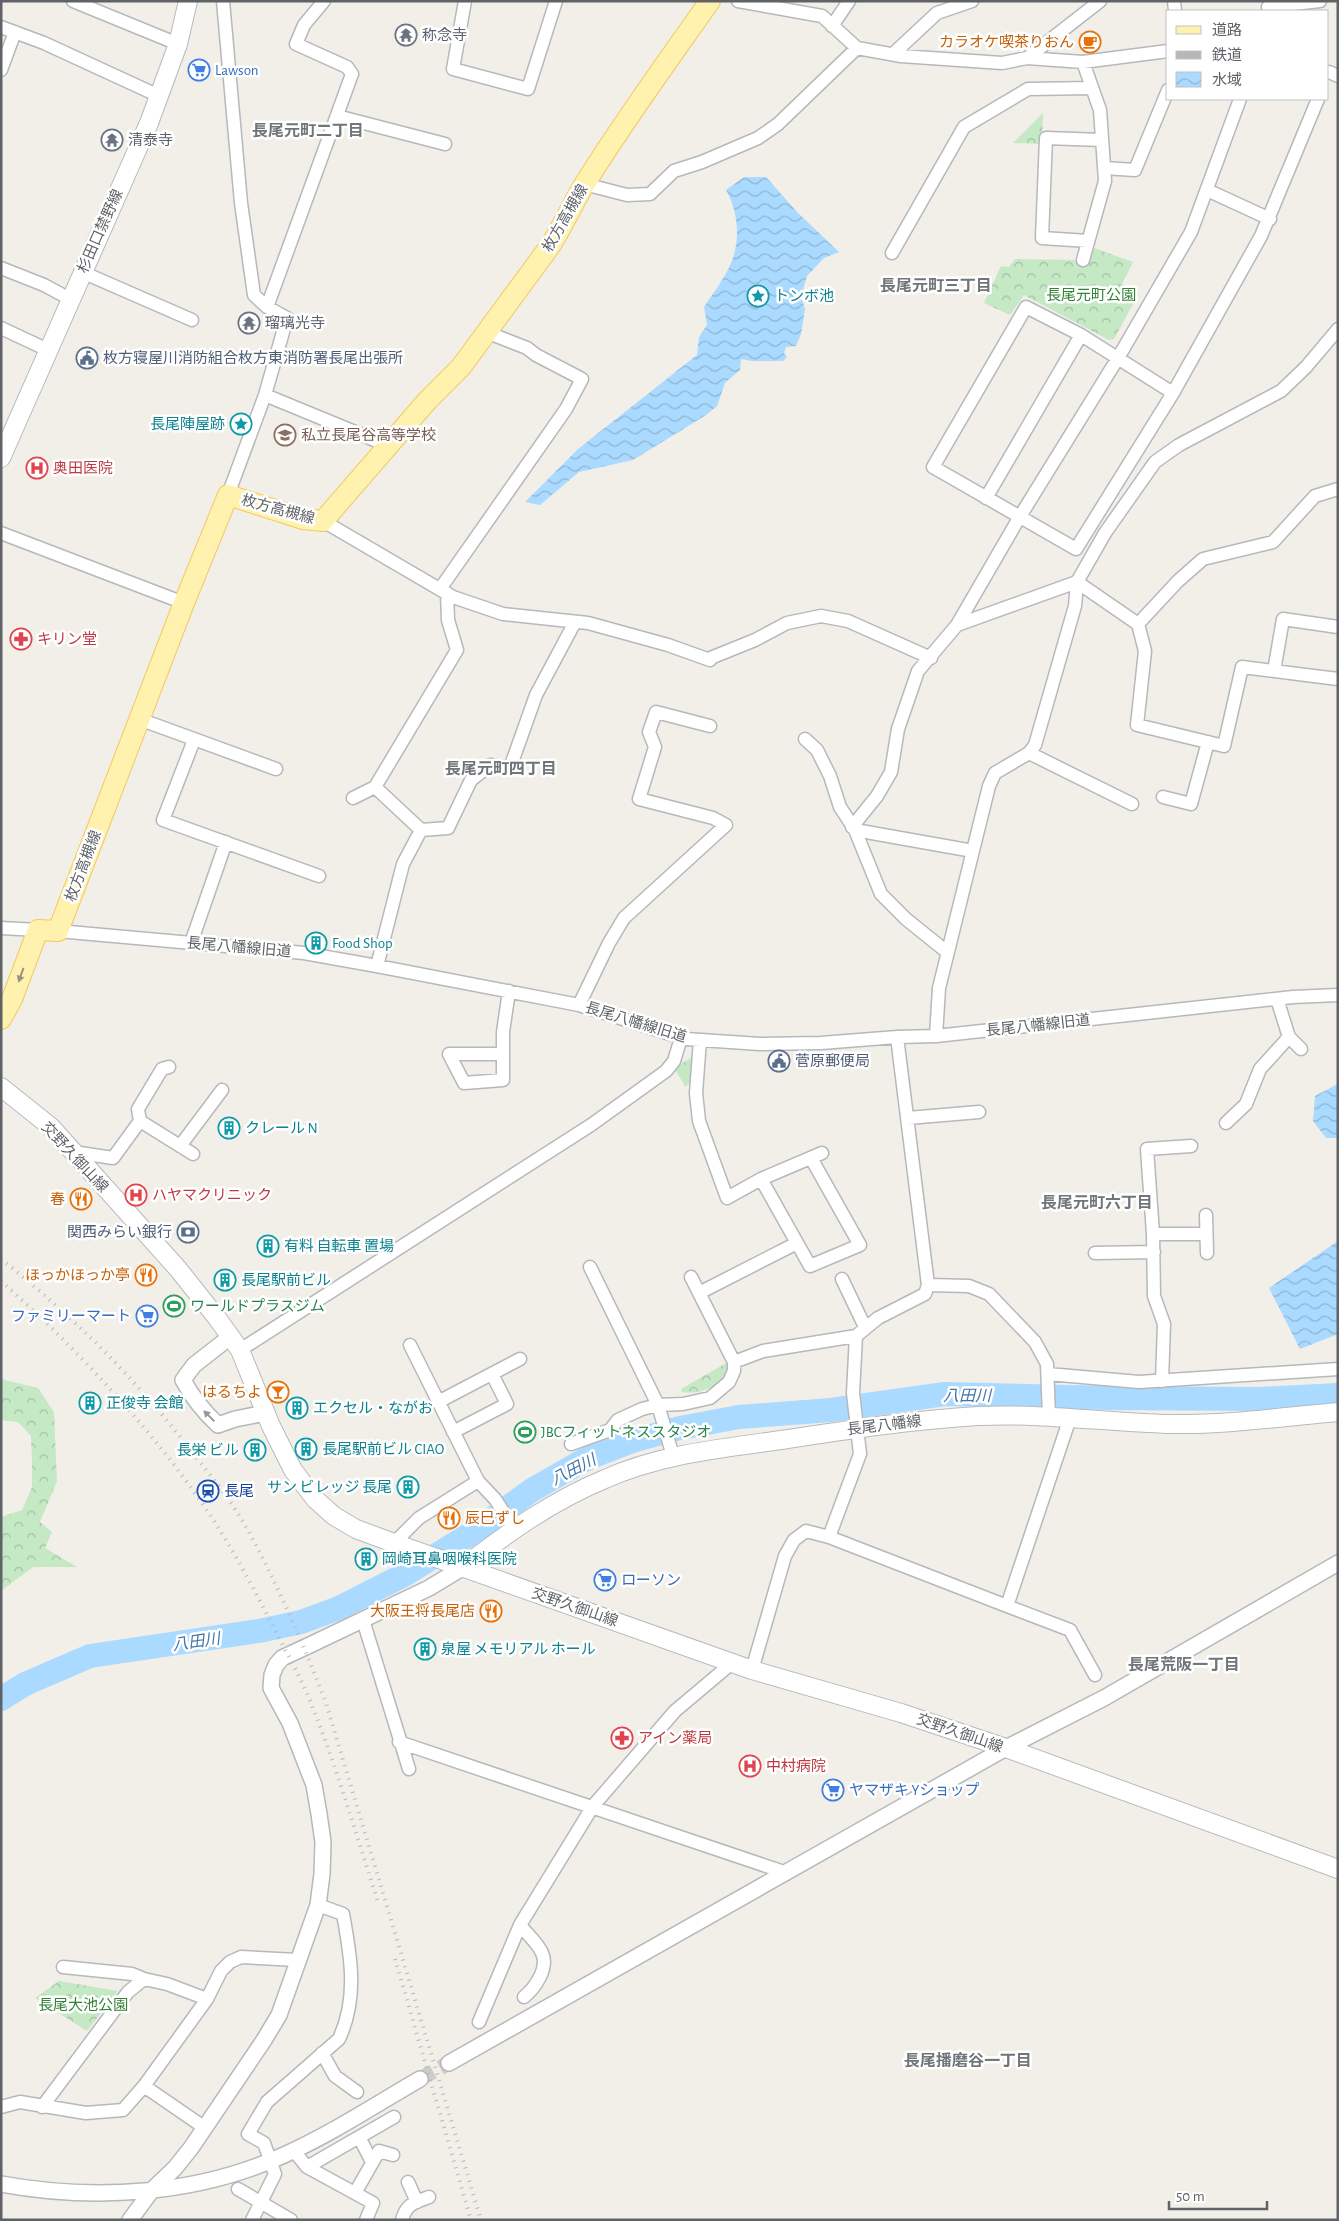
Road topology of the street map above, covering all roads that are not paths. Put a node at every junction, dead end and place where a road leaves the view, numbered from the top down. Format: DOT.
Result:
graph roads {
  1 [pos="73,1"];
  2 [pos="188,1"];
  3 [pos="223,1"];
  4 [pos="324,1"];
  5 [pos="465,1"];
  6 [pos="556,1"];
  7 [pos="710,1"];
  8 [pos="738,1"];
  9 [pos="849,1"];
  10 [pos="972,1"];
  11 [pos="1100,1"];
  12 [pos="1320,1"];
  13 [pos="1269,10"];
  14 [pos="832,26"];
  15 [pos="1,27"];
  16 [pos="15,32"];
  17 [pos="178,44"];
  18 [pos="856,48"];
  19 [pos="1166,51"];
  20 [pos="893,54"];
  21 [pos="1027,58"];
  22 [pos="1084,62"];
  23 [pos="1,70"];
  24 [pos="1092,88"];
  25 [pos="1166,95"];
  26 [pos="159,96"];
  27 [pos="1240,100"];
  28 [pos="1318,100"];
  29 [pos="337,116"];
  30 [pos="1102,140"];
  31 [pos="445,144"];
  32 [pos="1104,168"];
  33 [pos="584,184"];
  34 [pos="1208,190"];
  35 [pos="1270,219"];
  36 [pos="1088,241"];
  37 [pos="892,253"];
  38 [pos="1083,260"];
  39 [pos="1,268"];
  40 [pos="82,272"];
  41 [pos="70,299"];
  42 [pos="267,308"];
  43 [pos="192,320"];
  44 [pos="1,328"];
  45 [pos="1338,329"];
  46 [pos="486,332"];
  47 [pos="1081,335"];
  48 [pos="48,350"];
  49 [pos="1118,358"];
  50 [pos="1173,393"];
  51 [pos="265,395"];
  52 [pos="389,446"];
  53 [pos="1,458"];
  54 [pos="1338,489"];
  55 [pos="228,495"];
  56 [pos="986,498"];
  57 [pos="1019,518"];
  58 [pos="323,521"];
  59 [pos="1,533"];
  60 [pos="1077,582"];
  61 [pos="443,591"];
  62 [pos="184,603"];
  63 [pos="575,622"];
  64 [pos="1138,624"];
  65 [pos="957,625"];
  66 [pos="1338,627"];
  67 [pos="931,658"];
  68 [pos="1274,671"];
  69 [pos="1338,679"];
  70 [pos="139,719"];
  71 [pos="710,726"];
  72 [pos="804,739"];
  73 [pos="194,740"];
  74 [pos="1208,742"];
  75 [pos="1029,754"];
  76 [pos="276,769"];
  77 [pos="375,787"];
  78 [pos="1163,797"];
  79 [pos="353,798"];
  80 [pos="1132,804"];
  81 [pos="853,828"];
  82 [pos="420,830"];
  83 [pos="226,842"];
  84 [pos="973,851"];
  85 [pos="319,876"];
  86 [pos="1,928"];
  87 [pos="48,930"];
  88 [pos="190,943"];
  89 [pos="947,952"];
  90 [pos="377,966"];
  91 [pos="509,991"];
  92 [pos="1338,995"];
  93 [pos="1277,999"];
  94 [pos="579,1005"];
  95 [pos="1,1019"];
  96 [pos="936,1036"];
  97 [pos="897,1037"];
  98 [pos="1289,1037"];
  99 [pos="681,1038"];
  100 [pos="700,1040"];
  101 [pos="1301,1049"];
  102 [pos="501,1054"];
  103 [pos="169,1067"];
  104 [pos="1,1087"];
  105 [pos="222,1090"];
  106 [pos="979,1112"];
  107 [pos="908,1118"];
  108 [pos="140,1121"];
  109 [pos="1226,1123"];
  110 [pos="180,1146"];
  111 [pos="1190,1146"];
  112 [pos="73,1152"];
  113 [pos="193,1154"];
  114 [pos="762,1179"];
  115 [pos="1206,1215"];
  116 [pos="1153,1234"];
  117 [pos="1206,1234"];
  118 [pos="797,1243"];
  119 [pos="1154,1252"];
  120 [pos="1096,1253"];
  121 [pos="1207,1253"];
  122 [pos="590,1267"];
  123 [pos="691,1277"];
  124 [pos="842,1279"];
  125 [pos="928,1285"];
  126 [pos="699,1293"];
  127 [pos="866,1327"];
  128 [pos="856,1336"];
  129 [pos="235,1344"];
  130 [pos="410,1345"];
  131 [pos="520,1359"];
  132 [pos="734,1362"];
  133 [pos="1338,1369"];
  134 [pos="492,1374"];
  135 [pos="1049,1376"];
  136 [pos="1162,1381"];
  137 [pos="438,1402"];
  138 [pos="658,1404"];
  139 [pos="1049,1412"];
  140 [pos="1338,1412"];
  141 [pos="265,1413"];
  142 [pos="1070,1418"];
  143 [pos="855,1424"];
  144 [pos="452,1432"];
  145 [pos="571,1444"];
  146 [pos="673,1456"];
  147 [pos="478,1481"];
  148 [pos="513,1525"];
  149 [pos="829,1538"];
  150 [pos="399,1545"];
  151 [pos="1338,1563"];
  152 [pos="454,1565"];
  153 [pos="1007,1606"];
  154 [pos="363,1620"];
  155 [pos="732,1663"];
  156 [pos="752,1670"];
  157 [pos="1095,1675"];
  158 [pos="399,1742"];
  159 [pos="1006,1748"];
  160 [pos="409,1769"];
  161 [pos="593,1806"];
  162 [pos="1337,1866"];
  163 [pos="787,1873"];
  164 [pos="318,1906"];
  165 [pos="520,1925"];
  166 [pos="297,1960"];
  167 [pos="64,1967"];
  168 [pos="144,1979"];
  169 [pos="524,1998"];
  170 [pos="207,1999"];
  171 [pos="479,2022"];
  172 [pos="322,2053"];
  173 [pos="449,2063"];
  174 [pos="420,2080"];
  175 [pos="144,2086"];
  176 [pos="357,2092"];
  177 [pos="1,2107"];
  178 [pos="42,2107"];
  179 [pos="394,2117"];
  180 [pos="205,2128"];
  181 [pos="359,2137"];
  182 [pos="294,2151"];
  183 [pos="393,2155"];
  184 [pos="272,2161"];
  185 [pos="372,2162"];
  186 [pos="307,2167"];
  187 [pos="408,2182"];
  188 [pos="1,2184"];
  189 [pos="238,2189"];
  190 [pos="152,2190"];
  191 [pos="356,2193"];
  192 [pos="430,2197"];
  193 [pos="261,2202"];
  194 [pos="417,2202"];
  195 [pos="130,2220"];
  196 [pos="252,2220"];
  197 [pos="291,2220"];
  198 [pos="366,2220"];
  199 [pos="402,2220"];
  1 -- 17 [label="street"];
  2 -- 17 [label="main road, 杉田口禁野線"];
  3 -- 42 [label="street"];
  4 -- 29 [label="street"];
  5 -- 6 [label="street"];
  7 -- 33 [label="main road, 枚方高槻線"];
  8 -- 14 [label="street"];
  9 -- 14 [label="street"];
  10 -- 20 [label="street"];
  11 -- 21 [label="street"];
  12 -- 13 [label="street"];
  14 -- 18 [label="street"];
  15 -- 16 [label="street"];
  16 -- 23 [label="street"];
  16 -- 26 [label="street"];
  17 -- 26 [label="main road, 杉田口禁野線"];
  18 -- 20 [label="street"];
  18 -- 33 [label="street"];
  19 -- 22 [label="street"];
  20 -- 21 [label="street"];
  21 -- 22 [label="street"];
  22 -- 24 [label="street"];
  24 -- 30 [label="street"];
  24 -- 37 [label="street"];
  25 -- 32 [label="street"];
  26 -- 40 [label="main road, 杉田口禁野線"];
  27 -- 34 [label="street"];
  28 -- 35 [label="street"];
  29 -- 31 [label="street"];
  29 -- 42 [label="street"];
  30 -- 32 [label="street"];
  30 -- 36 [label="street"];
  32 -- 36 [label="street"];
  33 -- 46 [label="main road, 枚方高槻線"];
  34 -- 35 [label="street"];
  34 -- 49 [label="street"];
  35 -- 50 [label="street"];
  36 -- 38 [label="street"];
  39 -- 41 [label="street"];
  40 -- 41 [label="main road, 杉田口禁野線"];
  40 -- 43 [label="street"];
  41 -- 48 [label="main road, 杉田口禁野線"];
  42 -- 51 [label="street"];
  44 -- 48 [label="street"];
  45 -- 60 [label="street"];
  46 -- 52 [label="main road, 枚方高槻線"];
  46 -- 61 [label="street"];
  47 -- 49 [label="street"];
  47 -- 56 [label="street"];
  47 -- 56 [label="street"];
  48 -- 53 [label="main road, 杉田口禁野線"];
  49 -- 50 [label="street"];
  49 -- 57 [label="street"];
  50 -- 57 [label="street"];
  51 -- 52 [label="street"];
  51 -- 55 [label="street"];
  52 -- 58 [label="main road, 枚方高槻線"];
  54 -- 64 [label="street"];
  55 -- 58 [label="main road, 枚方高槻線"];
  55 -- 62 [label="main road, 枚方高槻線"];
  56 -- 57 [label="street"];
  57 -- 65 [label="street"];
  58 -- 61 [label="street"];
  59 -- 62 [label="street"];
  60 -- 64 [label="street"];
  60 -- 65 [label="street"];
  60 -- 75 [label="street"];
  61 -- 63 [label="street"];
  61 -- 77 [label="street"];
  62 -- 70 [label="main road, 枚方高槻線"];
  63 -- 67 [label="street"];
  63 -- 82 [label="street"];
  64 -- 74 [label="street"];
  65 -- 67 [label="street"];
  66 -- 68 [label="street"];
  67 -- 81 [label="street"];
  68 -- 69 [label="street"];
  68 -- 74 [label="street"];
  70 -- 73 [label="street"];
  70 -- 87 [label="main road, 枚方高槻線"];
  71 -- 94 [label="street"];
  72 -- 81 [label="street"];
  73 -- 76 [label="street"];
  73 -- 83 [label="street"];
  74 -- 78 [label="street"];
  75 -- 80 [label="street"];
  75 -- 84 [label="street"];
  77 -- 79 [label="street"];
  77 -- 82 [label="street"];
  81 -- 84 [label="street"];
  81 -- 89 [label="street"];
  82 -- 90 [label="street"];
  83 -- 85 [label="street"];
  83 -- 88 [label="street"];
  84 -- 89 [label="street"];
  86 -- 87 [label="street, 長尾八幡線旧道"];
  87 -- 88 [label="street, 長尾八幡線旧道"];
  87 -- 95 [label="main road, 枚方高槻線, one-way"];
  88 -- 90 [label="street, 長尾八幡線旧道"];
  89 -- 96 [label="street"];
  90 -- 91 [label="street, 長尾八幡線旧道"];
  91 -- 94 [label="street, 長尾八幡線旧道"];
  91 -- 102 [label="street"];
  92 -- 93 [label="street, 長尾八幡線旧道"];
  93 -- 96 [label="street, 長尾八幡線旧道"];
  93 -- 98 [label="street"];
  94 -- 99 [label="street, 長尾八幡線旧道"];
  96 -- 97 [label="street, 長尾八幡線旧道"];
  97 -- 100 [label="street, 長尾八幡線旧道"];
  97 -- 107 [label="street"];
  98 -- 101 [label="street"];
  98 -- 109 [label="street"];
  99 -- 100 [label="street, 長尾八幡線旧道"];
  99 -- 129 [label="street"];
  100 -- 114 [label="street"];
  103 -- 108 [label="street"];
  104 -- 112 [label="main road, 交野久御山線"];
  105 -- 110 [label="street"];
  106 -- 107 [label="street"];
  107 -- 125 [label="street"];
  108 -- 110 [label="street"];
  108 -- 112 [label="street"];
  110 -- 113 [label="street"];
  111 -- 116 [label="street"];
  112 -- 129 [label="main road, 交野久御山線"];
  114 -- 118 [label="street"];
  114 -- 118 [label="street"];
  115 -- 117 [label="street"];
  116 -- 117 [label="street"];
  116 -- 119 [label="street"];
  117 -- 121 [label="street"];
  118 -- 126 [label="street"];
  119 -- 120 [label="street"];
  119 -- 136 [label="street"];
  122 -- 138 [label="street"];
  123 -- 126 [label="street"];
  124 -- 127 [label="street"];
  125 -- 127 [label="street"];
  125 -- 135 [label="street"];
  126 -- 132 [label="street"];
  127 -- 128 [label="street"];
  128 -- 132 [label="street"];
  128 -- 143 [label="street"];
  129 -- 141 [label="main road, 交野久御山線"];
  141 -- 129 [label="street, one-way"];
  130 -- 137 [label="street"];
  131 -- 134 [label="street"];
  132 -- 138 [label="street"];
  133 -- 136 [label="street"];
  134 -- 137 [label="street"];
  134 -- 144 [label="street"];
  135 -- 136 [label="street"];
  135 -- 139 [label="street"];
  137 -- 144 [label="street"];
  138 -- 145 [label="street"];
  138 -- 146 [label="street"];
  139 -- 142 [label="main road, 長尾八幡線"];
  139 -- 143 [label="main road, 長尾八幡線"];
  140 -- 142 [label="main road, 長尾八幡線"];
  141 -- 150 [label="main road, 交野久御山線"];
  142 -- 153 [label="street"];
  143 -- 146 [label="main road, 長尾八幡線"];
  143 -- 149 [label="street"];
  144 -- 147 [label="street"];
  146 -- 148 [label="main road, 長尾八幡線"];
  147 -- 148 [label="street"];
  147 -- 150 [label="street"];
  148 -- 152 [label="main road, 長尾八幡線"];
  149 -- 153 [label="street"];
  149 -- 156 [label="street"];
  150 -- 152 [label="main road, 交野久御山線"];
  151 -- 159 [label="street"];
  152 -- 154 [label="street"];
  152 -- 155 [label="main road, 交野久御山線"];
  153 -- 157 [label="street"];
  154 -- 158 [label="street"];
  154 -- 164 [label="street"];
  155 -- 156 [label="main road, 交野久御山線"];
  155 -- 161 [label="street"];
  156 -- 159 [label="main road, 交野久御山線"];
  158 -- 160 [label="street"];
  158 -- 161 [label="street"];
  159 -- 162 [label="main road, 交野久御山線"];
  159 -- 163 [label="street"];
  161 -- 163 [label="street"];
  161 -- 165 [label="street"];
  163 -- 173 [label="street"];
  164 -- 166 [label="street"];
  164 -- 172 [label="street"];
  165 -- 169 [label="street"];
  165 -- 171 [label="street"];
  166 -- 170 [label="street"];
  166 -- 180 [label="street"];
  167 -- 168 [label="street"];
  168 -- 170 [label="street"];
  168 -- 178 [label="street"];
  170 -- 175 [label="street"];
  172 -- 176 [label="street"];
  172 -- 184 [label="street"];
  174 -- 182 [label="street"];
  175 -- 178 [label="street"];
  175 -- 180 [label="street"];
  177 -- 178 [label="street"];
  179 -- 181 [label="street"];
  180 -- 190 [label="street"];
  181 -- 185 [label="street"];
  181 -- 186 [label="street"];
  182 -- 184 [label="street"];
  182 -- 186 [label="street"];
  183 -- 185 [label="street"];
  184 -- 190 [label="street"];
  184 -- 193 [label="street"];
  185 -- 191 [label="street"];
  186 -- 191 [label="street"];
  187 -- 194 [label="street"];
  188 -- 190 [label="street"];
  189 -- 193 [label="street"];
  190 -- 195 [label="street"];
  191 -- 198 [label="street"];
  192 -- 194 [label="street"];
  193 -- 196 [label="street"];
  193 -- 197 [label="street"];
  194 -- 199 [label="street"];
}
